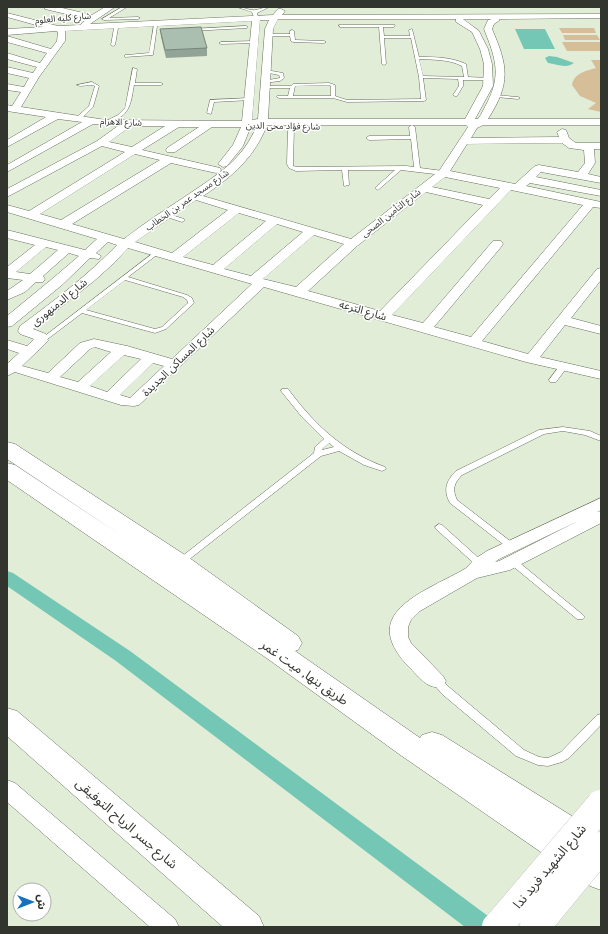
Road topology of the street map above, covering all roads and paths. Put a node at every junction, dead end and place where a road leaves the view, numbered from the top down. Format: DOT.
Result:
graph roads {
  1 [pos="111,7"];
  2 [pos="125,7"];
  3 [pos="239,7"];
  4 [pos="267,7"];
  5 [pos="285,7"];
  6 [pos="355,7"];
  7 [pos="414,7"];
  8 [pos="466,7"];
  9 [pos="540,7"];
  10 [pos="584,7"];
  11 [pos="592,7"];
  12 [pos="377,8"];
  13 [pos="46,13"];
  14 [pos="262,14"];
  15 [pos="7,15"];
  16 [pos="456,15"];
  17 [pos="355,16"];
  18 [pos="428,16"];
  19 [pos="545,16"];
  20 [pos="93,18"];
  21 [pos="138,18"];
  22 [pos="498,18"];
  23 [pos="597,18"];
  24 [pos="30,21"];
  25 [pos="385,22"];
  26 [pos="127,23"];
  27 [pos="155,26"];
  28 [pos="340,26"];
  29 [pos="394,26"];
  30 [pos="246,27"];
  31 [pos="116,28"];
  32 [pos="191,28"];
  33 [pos="78,29"];
  34 [pos="411,30"];
  35 [pos="60,31"];
  36 [pos="7,32"];
  37 [pos="268,34"];
  38 [pos="7,35"];
  39 [pos="381,37"];
  40 [pos="413,37"];
  41 [pos="7,39"];
  42 [pos="254,42"];
  43 [pos="324,42"];
  44 [pos="221,43"];
  45 [pos="234,43"];
  46 [pos="113,45"];
  47 [pos="234,49"];
  48 [pos="53,52"];
  49 [pos="7,56"];
  50 [pos="127,56"];
  51 [pos="417,58"];
  52 [pos="384,64"];
  53 [pos="42,66"];
  54 [pos="135,69"];
  55 [pos="7,70"];
  56 [pos="266,71"];
  57 [pos="35,76"];
  58 [pos="421,77"];
  59 [pos="463,78"];
  60 [pos="488,79"];
  61 [pos="501,80"];
  62 [pos="79,84"];
  63 [pos="132,84"];
  64 [pos="161,84"];
  65 [pos="250,85"];
  66 [pos="265,85"];
  67 [pos="7,87"];
  68 [pos="291,87"];
  69 [pos="25,90"];
  70 [pos="486,92"];
  71 [pos="455,95"];
  72 [pos="497,95"];
  73 [pos="279,97"];
  74 [pos="290,97"];
  75 [pos="333,97"];
  76 [pos="518,98"];
  77 [pos="249,99"];
  78 [pos="11,108"];
  79 [pos="209,113"];
  80 [pos="55,116"];
  81 [pos="78,119"];
  82 [pos="91,121"];
  83 [pos="476,121"];
  84 [pos="601,122"];
  85 [pos="106,123"];
  86 [pos="129,123"];
  87 [pos="178,123"];
  88 [pos="210,124"];
  89 [pos="236,124"];
  90 [pos="247,124"];
  91 [pos="262,124"];
  92 [pos="412,126"];
  93 [pos="291,127"];
  94 [pos="560,127"];
  95 [pos="601,127"];
  96 [pos="369,138"];
  97 [pos="413,138"];
  98 [pos="566,140"];
  99 [pos="465,141"];
  100 [pos="101,143"];
  101 [pos="7,144"];
  102 [pos="589,146"];
  103 [pos="601,146"];
  104 [pos="132,150"];
  105 [pos="170,155"];
  106 [pos="596,164"];
  107 [pos="400,168"];
  108 [pos="7,169"];
  109 [pos="345,169"];
  110 [pos="417,169"];
  111 [pos="216,170"];
  112 [pos="443,173"];
  113 [pos="581,176"];
  114 [pos="528,179"];
  115 [pos="601,180"];
  116 [pos="346,185"];
  117 [pos="514,187"];
  118 [pos="378,188"];
  119 [pos="424,188"];
  120 [pos="601,193"];
  121 [pos="7,194"];
  122 [pos="193,196"];
  123 [pos="491,203"];
  124 [pos="595,204"];
  125 [pos="237,209"];
  126 [pos="10,211"];
  127 [pos="30,215"];
  128 [pos="166,215"];
  129 [pos="182,220"];
  130 [pos="275,220"];
  131 [pos="62,225"];
  132 [pos="312,231"];
  133 [pos="7,234"];
  134 [pos="115,241"];
  135 [pos="44,242"];
  136 [pos="353,243"];
  137 [pos="497,244"];
  138 [pos="67,249"];
  139 [pos="156,253"];
  140 [pos="87,254"];
  141 [pos="7,256"];
  142 [pos="174,258"];
  143 [pos="22,259"];
  144 [pos="111,259"];
  145 [pos="215,270"];
  146 [pos="601,272"];
  147 [pos="7,273"];
  148 [pos="33,278"];
  149 [pos="124,278"];
  150 [pos="257,281"];
  151 [pos="57,282"];
  152 [pos="78,288"];
  153 [pos="299,292"];
  154 [pos="7,296"];
  155 [pos="81,311"];
  156 [pos="383,316"];
  157 [pos="562,320"];
  158 [pos="7,324"];
  159 [pos="425,329"];
  160 [pos="601,330"];
  161 [pos="25,331"];
  162 [pos="474,342"];
  163 [pos="7,344"];
  164 [pos="34,348"];
  165 [pos="122,349"];
  166 [pos="151,357"];
  167 [pos="531,359"];
  168 [pos="175,364"];
  169 [pos="564,366"];
  170 [pos="10,370"];
  171 [pos="601,375"];
  172 [pos="50,379"];
  173 [pos="553,380"];
  174 [pos="80,388"];
  175 [pos="285,391"];
  176 [pos="110,397"];
  177 [pos="329,438"];
  178 [pos="601,439"];
  179 [pos="340,448"];
  180 [pos="7,450"];
  181 [pos="318,454"];
  182 [pos="382,469"];
  183 [pos="7,470"];
  184 [pos="601,503"];
  185 [pos="601,516"];
  186 [pos="439,528"];
  187 [pos="508,553"];
  188 [pos="179,563"];
  189 [pos="476,568"];
  190 [pos="580,617"];
  191 [pos="436,681"];
  192 [pos="601,718"];
  193 [pos="7,719"];
  194 [pos="414,741"];
  195 [pos="7,789"];
  196 [pos="601,805"];
  197 [pos="601,846"];
  198 [pos="601,851"];
  199 [pos="601,876"];
  200 [pos="167,927"];
  201 [pos="247,927"];
  202 [pos="497,927"];
  203 [pos="535,927"];
  1 -- 20 [label="street"];
  2 -- 26 [label="lane"];
  3 -- 14 [label="lane"];
  4 -- 14 [label="lane"];
  5 -- 14 [label="street"];
  6 -- 17 [label="street"];
  7 -- 18 [label="street"];
  8 -- 22 [label="street"];
  9 -- 19 [label="street"];
  10 -- 23 [label="street"];
  11 -- 23 [label="street"];
  12 -- 25 [label="street"];
  13 -- 20 [label="street"];
  13 -- 24 [label="street"];
  14 -- 17 [label="street, شارع كليه العلوم"];
  14 -- 25 [label="street, شارع كليه العلوم"];
  14 -- 26 [label="street, شارع كليه العلوم"];
  14 -- 32 [label="street, شارع كليه العلوم"];
  14 -- 37 [label="street, شارع مسجد عمر بن الخطاب"];
  14 -- 42 [label="street, شارع مسجد عمر بن الخطاب"];
  15 -- 24 [label="street"];
  16 -- 18 [label="street, شارع كليه العلوم"];
  16 -- 22 [label="street, شارع كليه العلوم"];
  16 -- 25 [label="street, شارع كليه العلوم"];
  16 -- 60 [label="street"];
  17 -- 25 [label="street, شارع كليه العلوم"];
  18 -- 25 [label="street, شارع كليه العلوم"];
  19 -- 22 [label="street, شارع كليه العلوم"];
  19 -- 23 [label="street, شارع كليه العلوم"];
  20 -- 33 [label="street"];
  21 -- 26 [label="lane"];
  22 -- 23 [label="street, شارع كليه العلوم"];
  22 -- 61 [label="street"];
  24 -- 35 [label="street"];
  25 -- 28 [label="lane"];
  25 -- 29 [label="lane"];
  25 -- 39 [label="lane"];
  26 -- 27 [label="street, شارع كليه العلوم"];
  26 -- 31 [label="street, شارع كليه العلوم"];
  26 -- 33 [label="street, شارع كليه العلوم"];
  27 -- 32 [label="street, شارع كليه العلوم"];
  27 -- 50 [label="lane"];
  30 -- 32 [label="lane"];
  31 -- 33 [label="street, شارع كليه العلوم"];
  31 -- 46 [label="lane"];
  33 -- 35 [label="street, شارع كليه العلوم"];
  34 -- 40 [label="lane"];
  35 -- 36 [label="street, شارع كليه العلوم"];
  35 -- 38 [label="street, شارع كليه العلوم"];
  35 -- 48 [label="street"];
  37 -- 43 [label="lane"];
  37 -- 56 [label="street, شارع مسجد عمر بن الخطاب"];
  39 -- 40 [label="lane"];
  39 -- 52 [label="lane"];
  40 -- 51 [label="lane"];
  41 -- 48 [label="street"];
  42 -- 45 [label="lane"];
  42 -- 65 [label="street, شارع مسجد عمر بن الخطاب"];
  44 -- 45 [label="lane"];
  45 -- 47 [label="lane"];
  48 -- 53 [label="street"];
  49 -- 53 [label="street"];
  51 -- 58 [label="lane"];
  51 -- 59 [label="lane"];
  53 -- 57 [label="street"];
  54 -- 63 [label="lane"];
  55 -- 57 [label="street"];
  56 -- 66 [label="street, شارع مسجد عمر بن الخطاب"];
  56 -- 66 [label="lane"];
  57 -- 69 [label="street"];
  58 -- 59 [label="lane"];
  58 -- 75 [label="lane"];
  59 -- 60 [label="lane"];
  59 -- 71 [label="lane"];
  60 -- 61 [label="street"];
  60 -- 70 [label="street"];
  61 -- 72 [label="street"];
  62 -- 81 [label="lane"];
  63 -- 64 [label="lane"];
  63 -- 85 [label="lane"];
  65 -- 66 [label="street"];
  65 -- 77 [label="street, شارع مسجد عمر بن الخطاب"];
  66 -- 68 [label="lane"];
  66 -- 91 [label="street, شارع مسجد عمر بن الخطاب"];
  67 -- 69 [label="street"];
  68 -- 74 [label="lane"];
  68 -- 75 [label="lane"];
  69 -- 78 [label="street"];
  70 -- 72 [label="street"];
  70 -- 83 [label="street"];
  72 -- 76 [label="lane"];
  72 -- 83 [label="street"];
  73 -- 74 [label="lane"];
  74 -- 75 [label="lane"];
  77 -- 79 [label="lane"];
  77 -- 90 [label="street, شارع مسجد عمر بن الخطاب"];
  78 -- 80 [label="street, شارع الاهرام"];
  80 -- 81 [label="street, شارع الاهرام"];
  80 -- 101 [label="street"];
  81 -- 82 [label="street, شارع الاهرام"];
  82 -- 85 [label="street, شارع الاهرام"];
  82 -- 108 [label="street"];
  83 -- 84 [label="street, شارع فؤاد محى الدين"];
  83 -- 91 [label="street, شارع فؤاد محى الدين"];
  83 -- 92 [label="street, شارع فؤاد محى الدين"];
  83 -- 94 [label="street, شارع فؤاد محى الدين"];
  83 -- 99 [label="street, شارع التأمين الصحى"];
  85 -- 86 [label="street, شارع الاهرام"];
  86 -- 87 [label="street, شارع الاهرام"];
  86 -- 100 [label="street"];
  87 -- 88 [label="street, شارع الاهرام"];
  87 -- 104 [label="street"];
  88 -- 89 [label="street, شارع الاهرام"];
  88 -- 105 [label="street"];
  89 -- 90 [label="street, شارع فؤاد محى الدين"];
  90 -- 91 [label="street, شارع فؤاد محى الدين"];
  90 -- 111 [label="street, شارع مسجد عمر بن الخطاب"];
  91 -- 93 [label="street, شارع فؤاد محى الدين"];
  91 -- 122 [label="street, شارع مسجد عمر بن الخطاب"];
  92 -- 93 [label="street, شارع فؤاد محى الدين"];
  92 -- 97 [label="lane"];
  93 -- 109 [label="lane"];
  94 -- 95 [label="street, شارع فؤاد محى الدين"];
  94 -- 98 [label="street"];
  96 -- 97 [label="lane"];
  97 -- 110 [label="lane"];
  98 -- 99 [label="street"];
  98 -- 102 [label="street"];
  99 -- 112 [label="street, شارع التأمين الصحى"];
  100 -- 104 [label="street"];
  100 -- 121 [label="street"];
  102 -- 103 [label="street"];
  102 -- 106 [label="street"];
  104 -- 105 [label="street"];
  104 -- 127 [label="street"];
  105 -- 111 [label="street"];
  105 -- 131 [label="street"];
  106 -- 113 [label="street"];
  107 -- 109 [label="lane"];
  107 -- 110 [label="lane"];
  107 -- 118 [label="lane"];
  109 -- 116 [label="lane"];
  110 -- 112 [label="lane"];
  111 -- 134 [label="street, شارع مسجد عمر بن الخطاب"];
  112 -- 117 [label="street"];
  112 -- 119 [label="street, شارع التأمين الصحى"];
  113 -- 114 [label="street"];
  113 -- 115 [label="street"];
  114 -- 117 [label="street"];
  114 -- 120 [label="street"];
  117 -- 123 [label="street"];
  117 -- 124 [label="street"];
  119 -- 123 [label="street"];
  119 -- 136 [label="street, شارع التأمين الصحى"];
  122 -- 125 [label="street"];
  122 -- 128 [label="street, شارع مسجد عمر بن الخطاب"];
  123 -- 156 [label="street"];
  124 -- 162 [label="street"];
  125 -- 130 [label="street"];
  125 -- 142 [label="street"];
  126 -- 127 [label="street, شارع الترعه"];
  127 -- 131 [label="street, شارع الترعه"];
  128 -- 129 [label="lane"];
  128 -- 134 [label="street, شارع مسجد عمر بن الخطاب"];
  130 -- 132 [label="street"];
  130 -- 145 [label="street"];
  131 -- 134 [label="street, شارع الترعه"];
  132 -- 136 [label="street"];
  132 -- 150 [label="street, شارع المساكن الجديدة"];
  133 -- 135 [label="street"];
  134 -- 139 [label="street, شارع الترعه"];
  134 -- 140 [label="street"];
  134 -- 144 [label="street, شارع الدمنهورى"];
  135 -- 138 [label="street"];
  135 -- 143 [label="street"];
  136 -- 153 [label="street, شارع التأمين الصحى"];
  137 -- 159 [label="street"];
  138 -- 140 [label="street"];
  138 -- 148 [label="street"];
  139 -- 142 [label="street, شارع الترعه"];
  139 -- 149 [label="lane"];
  140 -- 144 [label="street"];
  140 -- 151 [label="street"];
  141 -- 143 [label="street"];
  142 -- 145 [label="street, شارع الترعه"];
  143 -- 147 [label="street"];
  144 -- 152 [label="street, شارع الدمنهورى"];
  145 -- 150 [label="street, شارع الترعه"];
  146 -- 157 [label="street"];
  147 -- 148 [label="street"];
  148 -- 151 [label="street"];
  148 -- 154 [label="street"];
  149 -- 155 [label="lane"];
  149 -- 155 [label="lane"];
  150 -- 153 [label="street, شارع الترعه"];
  150 -- 168 [label="street, شارع المساكن الجديدة"];
  151 -- 152 [label="street"];
  151 -- 158 [label="street"];
  152 -- 161 [label="street, شارع الدمنهورى"];
  153 -- 156 [label="street, شارع الترعه"];
  155 -- 164 [label="lane"];
  156 -- 159 [label="street, شارع الترعه"];
  157 -- 160 [label="street"];
  157 -- 167 [label="street"];
  158 -- 161 [label="street"];
  159 -- 162 [label="street, شارع الترعه"];
  161 -- 164 [label="street, شارع الدمنهورى"];
  162 -- 167 [label="street, شارع الترعه"];
  163 -- 164 [label="street"];
  164 -- 170 [label="street"];
  165 -- 166 [label="street"];
  165 -- 172 [label="street"];
  165 -- 174 [label="street"];
  166 -- 168 [label="street"];
  166 -- 176 [label="street"];
  167 -- 169 [label="street, شارع الترعه"];
  168 -- 176 [label="street, شارع المساكن الجديدة"];
  169 -- 171 [label="street, شارع الترعه"];
  169 -- 173 [label="lane"];
  170 -- 172 [label="street, شارع المساكن الجديدة"];
  172 -- 174 [label="street, شارع المساكن الجديدة"];
  174 -- 176 [label="street, شارع المساكن الجديدة"];
  175 -- 177 [label="lane"];
  177 -- 179 [label="lane"];
  177 -- 181 [label="lane"];
  178 -- 187 [label="lane"];
  179 -- 181 [label="lane"];
  179 -- 182 [label="lane"];
  180 -- 188 [label="main road, طريق بنها, ميت غمر"];
  181 -- 188 [label="lane"];
  183 -- 194 [label="main road, طريق بنها, ميت غمر"];
  184 -- 187 [label="street"];
  185 -- 187 [label="street"];
  186 -- 189 [label="lane"];
  187 -- 189 [label="street"];
  187 -- 190 [label="lane"];
  188 -- 194 [label="main road, طريق بنها, ميت غمر"];
  189 -- 191 [label="street"];
  191 -- 192 [label="lane"];
  193 -- 201 [label="main road, شارع جسر الرياح التوفيقى"];
  194 -- 198 [label="main road, طريق بنها, ميت غمر"];
  194 -- 199 [label="main road, طريق بنها, ميت غمر"];
  195 -- 200 [label="street"];
  196 -- 202 [label="main road, شارع الشهيد فريد ندا, bridge"];
  197 -- 203 [label="main road, bridge"];
}
